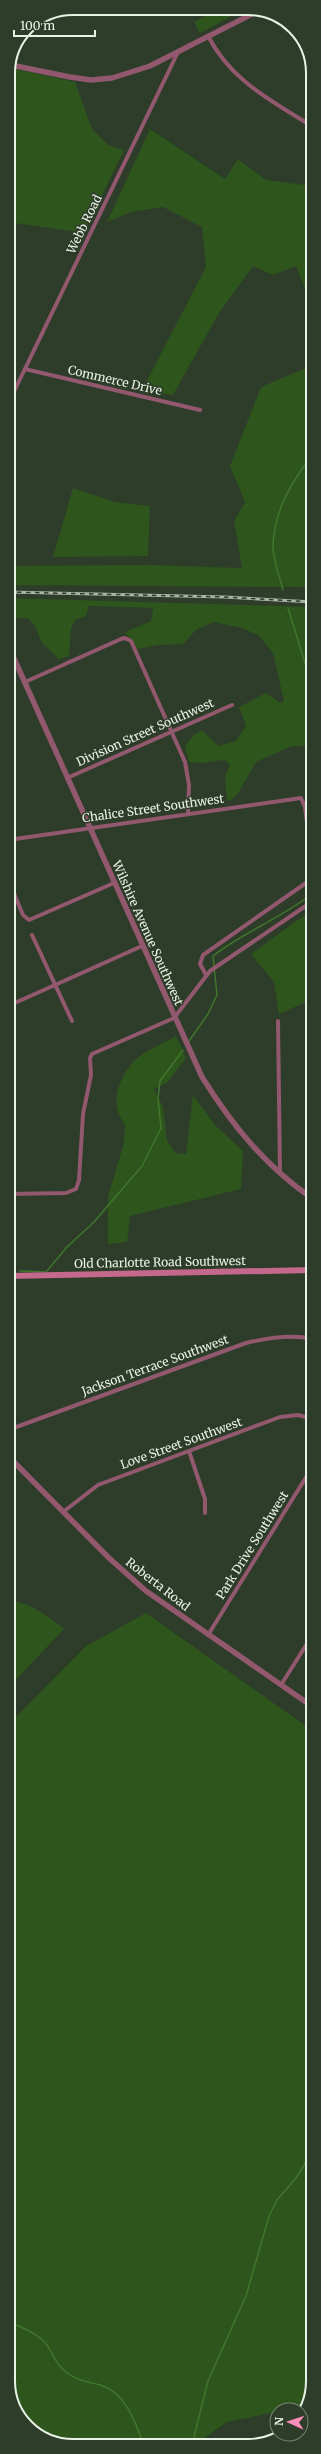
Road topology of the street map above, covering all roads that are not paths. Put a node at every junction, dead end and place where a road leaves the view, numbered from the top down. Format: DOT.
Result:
graph roads {
  1 [pos="250,15"];
  2 [pos="208,36"];
  3 [pos="178,52"];
  4 [pos="16,66"];
  5 [pos="306,123"];
  6 [pos="26,369"];
  7 [pos="15,390"];
  8 [pos="200,410"];
  9 [pos="15,660"];
  10 [pos="25,682"];
  11 [pos="232,705"];
  12 [pos="171,732"];
  13 [pos="67,778"];
  14 [pos="188,813"];
  15 [pos="306,815"];
  16 [pos="89,827"];
  17 [pos="15,839"];
  18 [pos="114,883"];
  19 [pos="306,883"];
  20 [pos="15,896"];
  21 [pos="306,906"];
  22 [pos="32,935"];
  23 [pos="142,946"];
  24 [pos="206,975"];
  25 [pos="55,984"];
  26 [pos="15,1003"];
  27 [pos="174,1018"];
  28 [pos="278,1020"];
  29 [pos="72,1021"];
  30 [pos="280,1174"];
  31 [pos="15,1194"];
  32 [pos="306,1194"];
  33 [pos="306,1270"];
  34 [pos="15,1276"];
  35 [pos="306,1338"];
  36 [pos="306,1417"];
  37 [pos="15,1427"];
  38 [pos="189,1451"];
  39 [pos="15,1463"];
  40 [pos="306,1477"];
  41 [pos="63,1512"];
  42 [pos="205,1514"];
  43 [pos="208,1635"];
  44 [pos="306,1645"];
  45 [pos="281,1685"];
  46 [pos="306,1702"];
  1 -- 2 [label="street"];
  2 -- 3 [label="street"];
  2 -- 5 [label="street"];
  3 -- 4 [label="street"];
  3 -- 6 [label="street, Webb Road"];
  6 -- 7 [label="street, Webb Road"];
  6 -- 8 [label="street, Commerce Drive"];
  9 -- 10 [label="street, Wilshire Avenue Southwest"];
  10 -- 12 [label="street"];
  10 -- 13 [label="street, Wilshire Avenue Southwest"];
  11 -- 12 [label="street, Division Street Southwest"];
  12 -- 13 [label="street, Division Street Southwest"];
  12 -- 14 [label="street"];
  13 -- 16 [label="street, Wilshire Avenue Southwest"];
  14 -- 15 [label="street, Chalice Street Southwest"];
  14 -- 16 [label="street, Chalice Street Southwest"];
  16 -- 17 [label="street, Chalice Street Southwest"];
  16 -- 18 [label="street, Wilshire Avenue Southwest"];
  18 -- 20 [label="street"];
  18 -- 23 [label="street, Wilshire Avenue Southwest"];
  19 -- 24 [label="street"];
  21 -- 24 [label="street"];
  22 -- 25 [label="street"];
  23 -- 25 [label="street"];
  23 -- 27 [label="street, Wilshire Avenue Southwest"];
  24 -- 27 [label="street"];
  25 -- 26 [label="street"];
  25 -- 29 [label="street"];
  27 -- 30 [label="street, Wilshire Avenue Southwest"];
  27 -- 31 [label="street"];
  28 -- 30 [label="street"];
  30 -- 32 [label="street, Wilshire Avenue Southwest"];
  33 -- 34 [label="main road, Old Charlotte Road Southwest"];
  35 -- 37 [label="street, Jackson Terrace Southwest"];
  36 -- 38 [label="street, Love Street Southwest"];
  38 -- 41 [label="street, Love Street Southwest"];
  38 -- 42 [label="street"];
  39 -- 41 [label="street, Roberta Road"];
  40 -- 43 [label="street, Park Drive Southwest"];
  41 -- 43 [label="street, Roberta Road"];
  43 -- 45 [label="street, Roberta Road"];
  44 -- 45 [label="street"];
  45 -- 46 [label="street, Roberta Road"];
}
